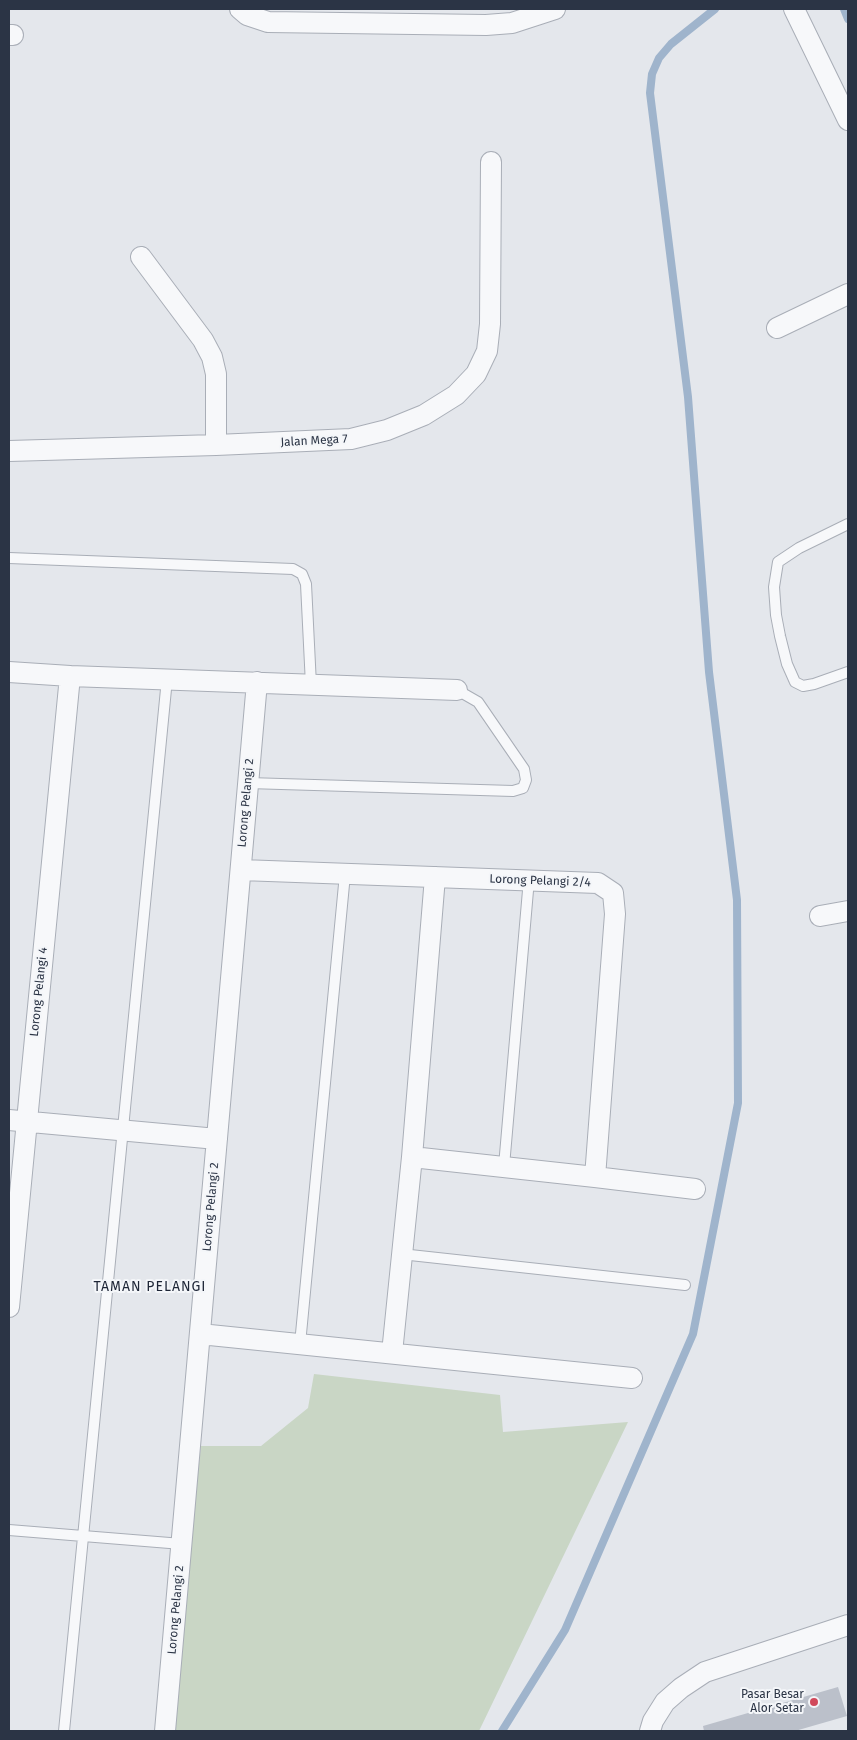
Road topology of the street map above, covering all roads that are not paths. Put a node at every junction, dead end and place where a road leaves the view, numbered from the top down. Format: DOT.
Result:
graph roads {
  1 [pos="240,9"];
  2 [pos="554,9"];
  3 [pos="794,9"];
  4 [pos="483,17"];
  5 [pos="848,120"];
  6 [pos="490,162"];
  7 [pos="141,257"];
  8 [pos="848,294"];
  9 [pos="777,328"];
  10 [pos="216,446"];
  11 [pos="9,451"];
  12 [pos="848,524"];
  13 [pos="9,558"];
  14 [pos="9,672"];
  15 [pos="848,672"];
  16 [pos="70,676"];
  17 [pos="167,679"];
  18 [pos="257,682"];
  19 [pos="311,685"];
  20 [pos="457,690"];
  21 [pos="248,783"];
  22 [pos="240,870"];
  23 [pos="345,874"];
  24 [pos="435,877"];
  25 [pos="529,879"];
  26 [pos="848,911"];
  27 [pos="820,916"];
  28 [pos="18,1121"];
  29 [pos="122,1131"];
  30 [pos="217,1139"];
  31 [pos="412,1157"];
  32 [pos="504,1166"];
  33 [pos="595,1176"];
  34 [pos="695,1189"];
  35 [pos="402,1254"];
  36 [pos="685,1285"];
  37 [pos="9,1307"];
  38 [pos="200,1334"];
  39 [pos="300,1344"];
  40 [pos="392,1353"];
  41 [pos="632,1378"];
  42 [pos="9,1530"];
  43 [pos="83,1536"];
  44 [pos="182,1544"];
  45 [pos="848,1625"];
  46 [pos="64,1731"];
  47 [pos="165,1731"];
  48 [pos="650,1731"];
  1 -- 4 [label="street"];
  2 -- 4 [label="street"];
  3 -- 5 [label="street"];
  6 -- 10 [label="street, Jalan Mega 7"];
  7 -- 10 [label="street"];
  8 -- 9 [label="street"];
  10 -- 11 [label="street, Jalan Mega 7"];
  12 -- 15 [label="lane"];
  13 -- 19 [label="lane"];
  14 -- 16 [label="street"];
  16 -- 17 [label="street"];
  16 -- 28 [label="street, Lorong Pelangi 4"];
  17 -- 18 [label="street"];
  17 -- 29 [label="lane"];
  18 -- 19 [label="street"];
  18 -- 21 [label="street, Lorong Pelangi 2"];
  19 -- 20 [label="street"];
  20 -- 21 [label="lane"];
  21 -- 22 [label="street, Lorong Pelangi 2"];
  22 -- 23 [label="street, Lorong Pelangi 2/4"];
  22 -- 30 [label="street, Lorong Pelangi 2"];
  23 -- 24 [label="street, Lorong Pelangi 2/4"];
  23 -- 39 [label="lane"];
  24 -- 25 [label="street, Lorong Pelangi 2/4"];
  24 -- 31 [label="street"];
  25 -- 32 [label="lane"];
  25 -- 33 [label="street, Lorong Pelangi 2/4"];
  26 -- 27 [label="street"];
  28 -- 29 [label="street"];
  28 -- 37 [label="street, Lorong Pelangi 4"];
  29 -- 30 [label="street"];
  29 -- 43 [label="lane"];
  30 -- 38 [label="street, Lorong Pelangi 2"];
  31 -- 32 [label="street"];
  31 -- 35 [label="street"];
  32 -- 33 [label="street"];
  33 -- 34 [label="street"];
  35 -- 36 [label="lane"];
  35 -- 40 [label="street"];
  38 -- 39 [label="street"];
  38 -- 44 [label="street, Lorong Pelangi 2"];
  39 -- 40 [label="street"];
  40 -- 41 [label="street"];
  42 -- 43 [label="lane"];
  43 -- 44 [label="lane"];
  43 -- 46 [label="lane"];
  44 -- 47 [label="street, Lorong Pelangi 2"];
  45 -- 48 [label="street"];
}
